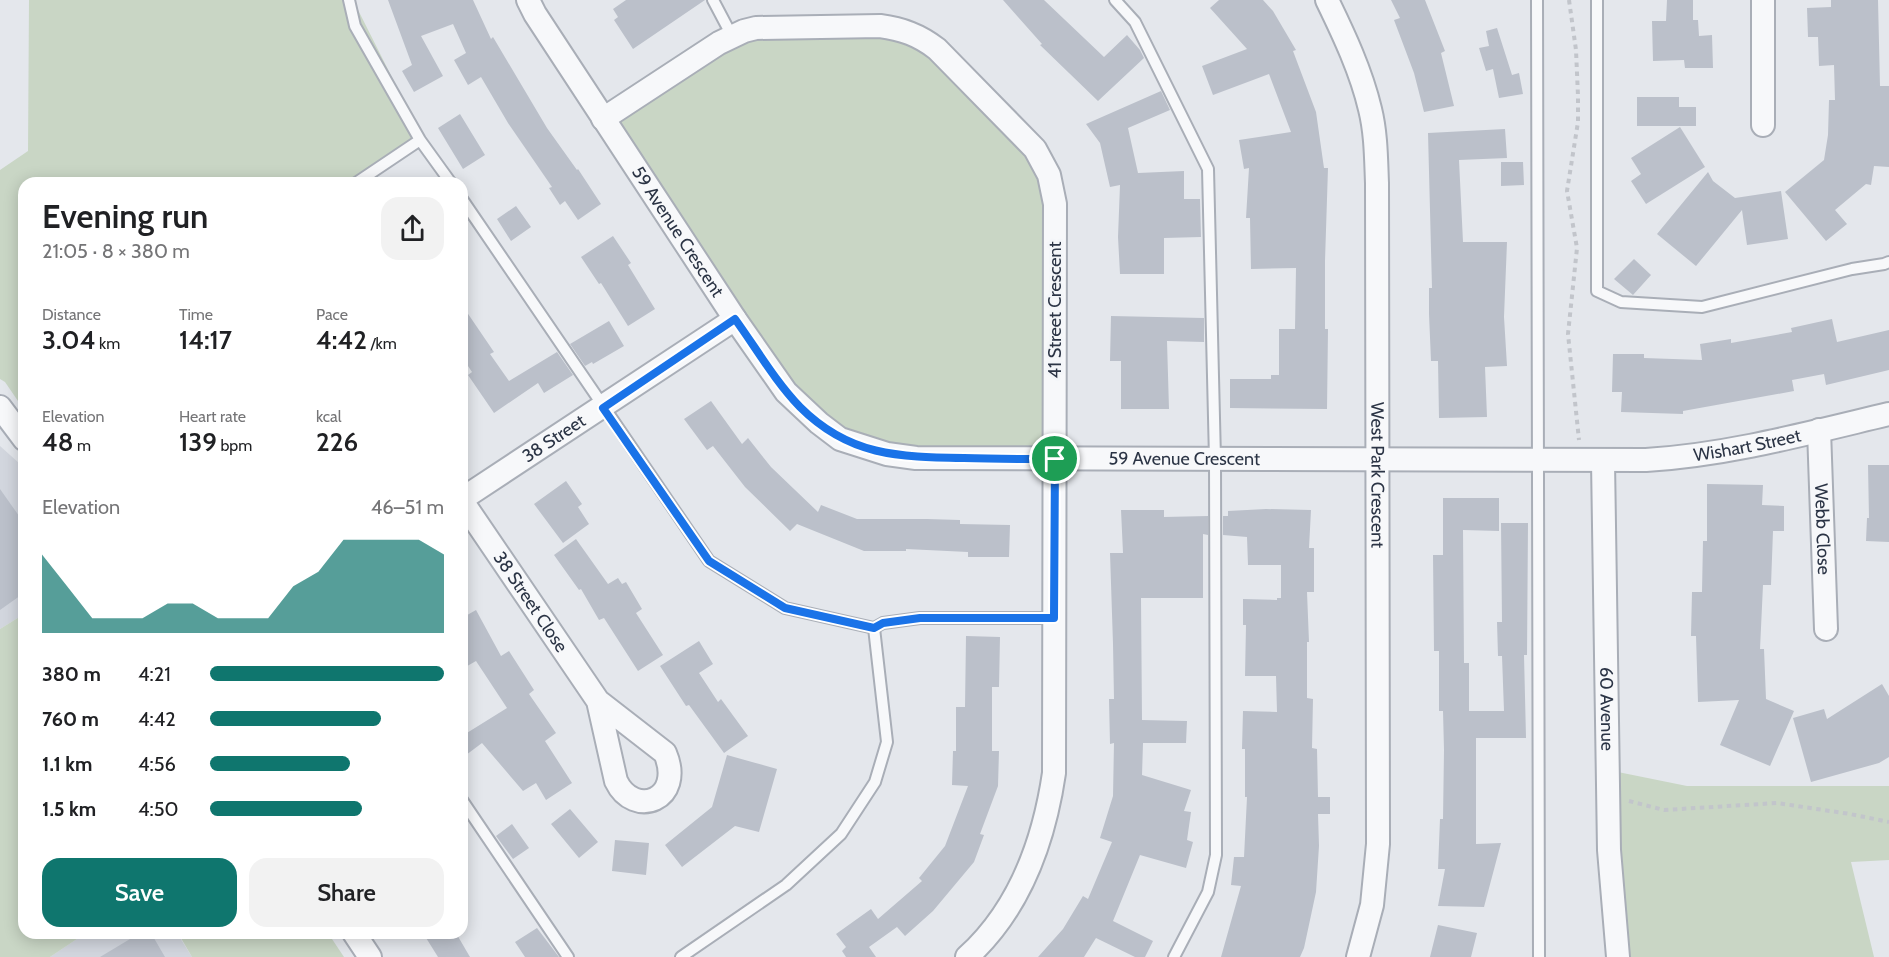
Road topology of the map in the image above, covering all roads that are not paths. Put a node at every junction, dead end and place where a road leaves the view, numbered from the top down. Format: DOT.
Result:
graph roads {
  1 [pos="349,0"];
  2 [pos="528,0"];
  3 [pos="713,0"];
  4 [pos="1115,0"];
  5 [pos="1327,0"];
  6 [pos="1537,0"];
  7 [pos="1597,0"];
  8 [pos="1763,0"];
  9 [pos="732,36"];
  10 [pos="603,119"];
  11 [pos="1763,124"];
  12 [pos="420,140"];
  13 [pos="365,177"];
  14 [pos="447,177"];
  15 [pos="468,208"];
  16 [pos="1889,262"];
  17 [pos="735,319"];
  18 [pos="603,408"];
  19 [pos="1889,414"];
  20 [pos="1819,430"];
  21 [pos="1055,459"];
  22 [pos="1215,459"];
  23 [pos="1377,459"];
  24 [pos="1537,460"];
  25 [pos="1603,460"];
  26 [pos="468,496"];
  27 [pos="468,509"];
  28 [pos="1054,618"];
  29 [pos="874,628"];
  30 [pos="1826,629"];
  31 [pos="598,701"];
  32 [pos="468,809"];
  33 [pos="358,939"];
  34 [pos="370,957"];
  35 [pos="568,957"];
  36 [pos="681,957"];
  37 [pos="967,957"];
  38 [pos="1174,957"];
  39 [pos="1358,957"];
  40 [pos="1539,957"];
  41 [pos="1618,957"];
  1 -- 12 [label="lane"];
  2 -- 10 [label="street, 59 Avenue Crescent"];
  3 -- 9 [label="lane"];
  4 -- 22 [label="lane"];
  5 -- 23 [label="street, West Park Crescent"];
  6 -- 24 [label="lane"];
  7 -- 16 [label="lane"];
  8 -- 11 [label="street"];
  9 -- 10 [label="street, 41 Street Crescent"];
  9 -- 21 [label="street, 41 Street Crescent"];
  10 -- 17 [label="street, 59 Avenue Crescent"];
  12 -- 13 [label="lane"];
  12 -- 14 [label="lane"];
  15 -- 18 [label="lane"];
  17 -- 18 [label="street, 38 Street"];
  17 -- 21 [label="street, 59 Avenue Crescent"];
  18 -- 26 [label="street, 38 Street"];
  18 -- 29 [label="lane"];
  19 -- 20 [label="street, Wishart Street"];
  20 -- 25 [label="street, Wishart Street"];
  20 -- 30 [label="street, Webb Close"];
  21 -- 22 [label="street, 59 Avenue Crescent"];
  21 -- 28 [label="street, 41 Street Crescent"];
  22 -- 23 [label="street, 59 Avenue Crescent"];
  22 -- 38 [label="lane"];
  23 -- 24 [label="street, 59 Avenue Crescent"];
  23 -- 39 [label="street, West Park Crescent"];
  24 -- 25 [label="street, 59 Avenue Crescent"];
  24 -- 40 [label="lane"];
  25 -- 41 [label="street, 60 Avenue"];
  27 -- 31 [label="street, 38 Street Close"];
  28 -- 29 [label="lane"];
  28 -- 37 [label="street, 41 Street Crescent"];
  29 -- 36 [label="lane"];
  32 -- 35 [label="lane"];
  33 -- 34 [label="street"];
}
